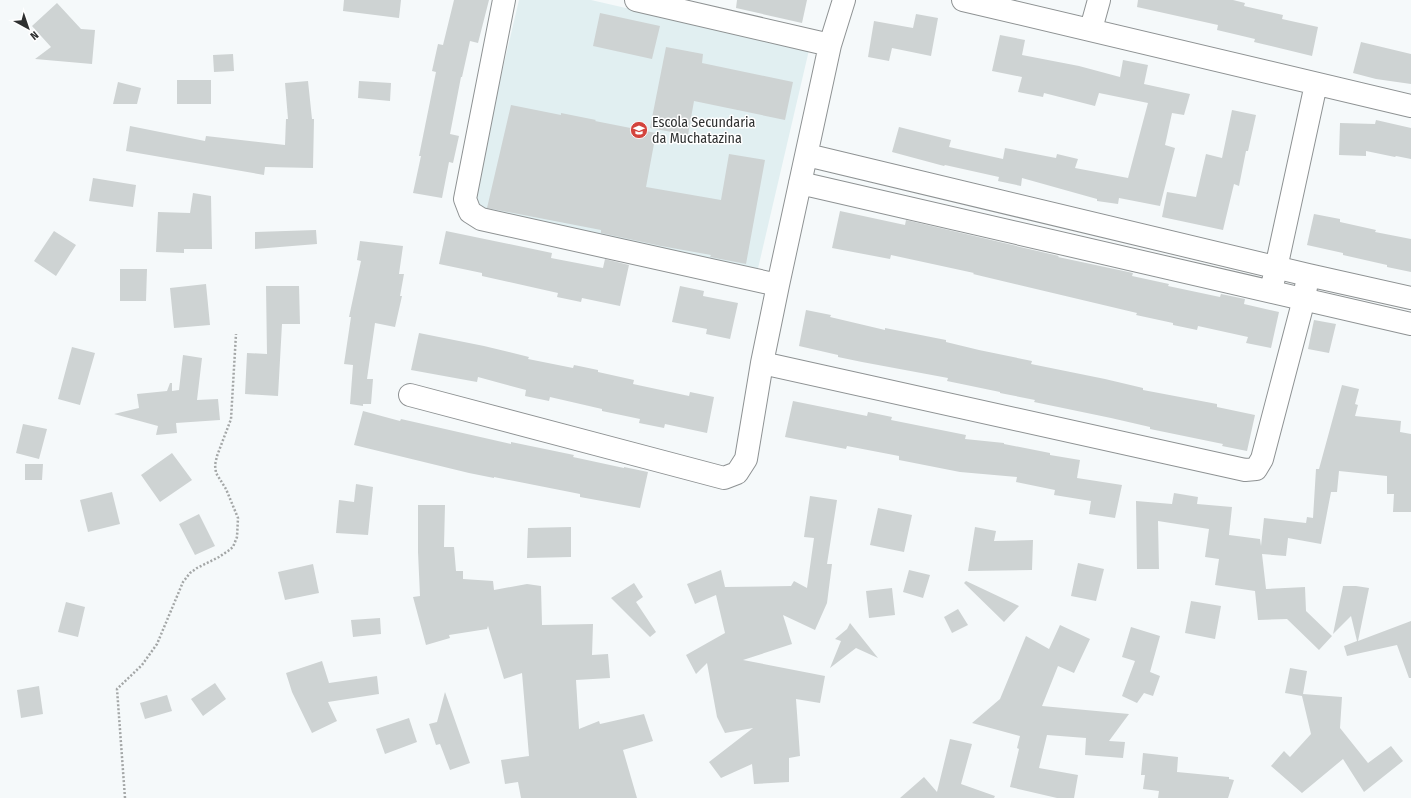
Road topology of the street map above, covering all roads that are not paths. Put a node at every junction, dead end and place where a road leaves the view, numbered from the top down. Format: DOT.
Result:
graph roads {
  1 [pos="504,0"];
  2 [pos="636,0"];
  3 [pos="844,0"];
  4 [pos="963,0"];
  5 [pos="1099,0"];
  6 [pos="1091,30"];
  7 [pos="830,45"];
  8 [pos="1316,84"];
  9 [pos="1411,106"];
  10 [pos="806,155"];
  11 [pos="800,183"];
  12 [pos="1084,221"];
  13 [pos="1080,248"];
  14 [pos="1276,267"];
  15 [pos="1308,275"];
  16 [pos="778,285"];
  17 [pos="1271,292"];
  18 [pos="1411,298"];
  19 [pos="1304,299"];
  20 [pos="1411,324"];
  21 [pos="762,363"];
  22 [pos="410,395"];
  1 -- 16 [label="street"];
  2 -- 7 [label="street"];
  3 -- 7 [label="street"];
  4 -- 6 [label="street"];
  5 -- 6 [label="street"];
  6 -- 8 [label="street"];
  7 -- 10 [label="street"];
  8 -- 9 [label="street"];
  8 -- 14 [label="street"];
  10 -- 11 [label="street"];
  10 -- 12 [label="street"];
  11 -- 13 [label="street"];
  11 -- 16 [label="street"];
  12 -- 13 [label="street"];
  12 -- 14 [label="street"];
  13 -- 17 [label="street"];
  14 -- 15 [label="street"];
  14 -- 17 [label="street"];
  15 -- 18 [label="street"];
  15 -- 19 [label="street"];
  16 -- 21 [label="street"];
  17 -- 19 [label="street"];
  19 -- 20 [label="street"];
  19 -- 21 [label="street"];
  21 -- 22 [label="street"];
}
